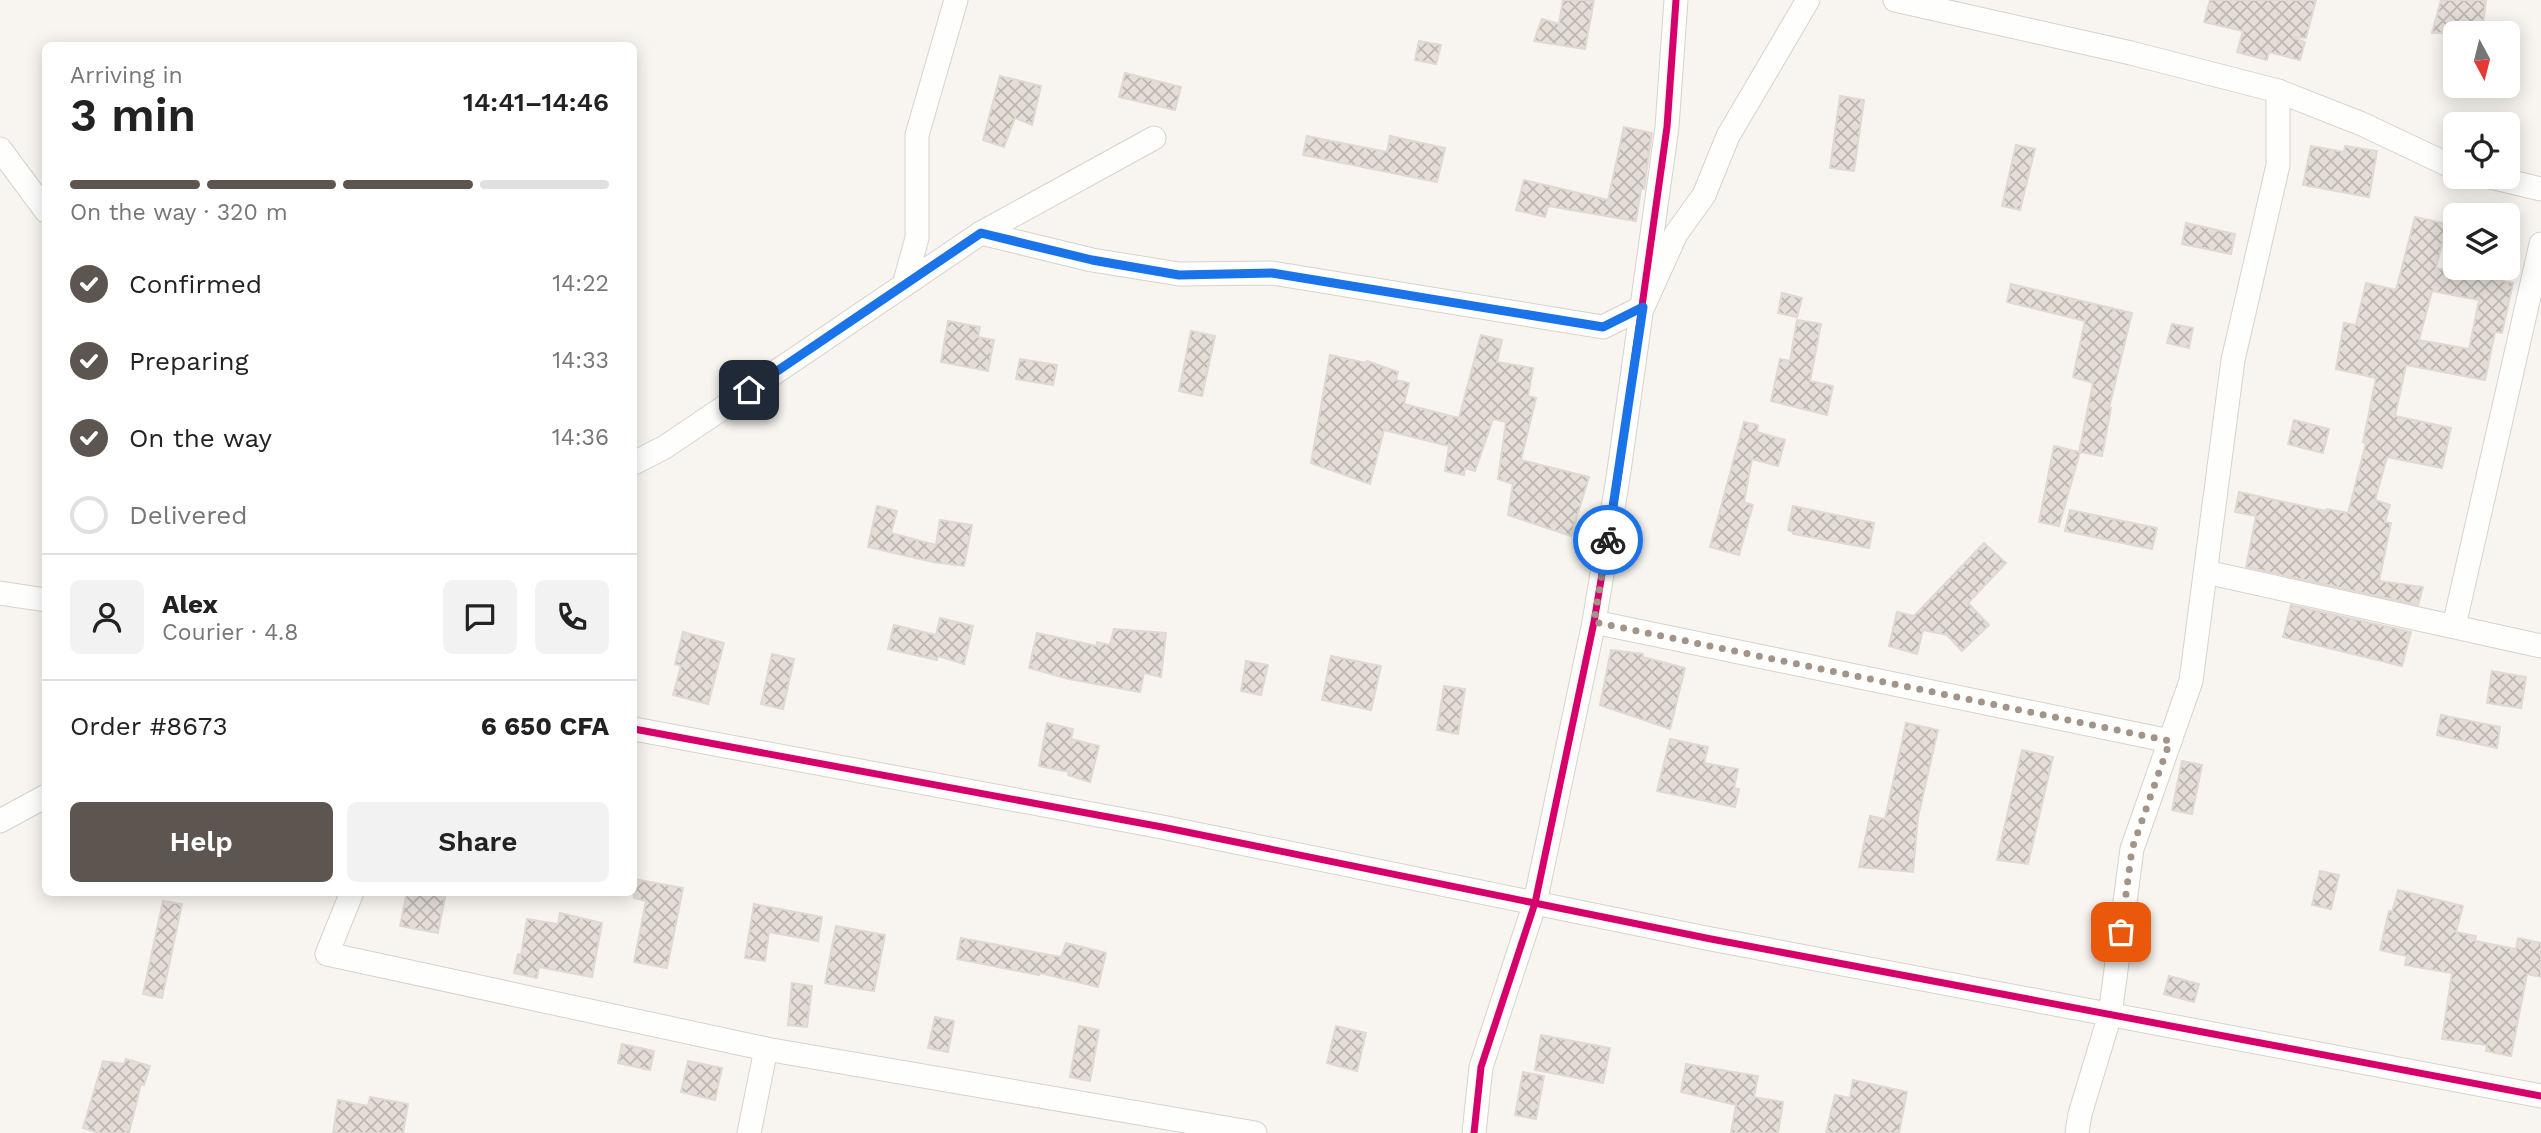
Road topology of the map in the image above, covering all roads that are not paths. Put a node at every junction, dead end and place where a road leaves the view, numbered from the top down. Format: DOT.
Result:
graph roads {
  1 [pos="956,0"];
  2 [pos="1676,0"];
  3 [pos="1808,0"];
  4 [pos="1895,0"];
  5 [pos="2278,91"];
  6 [pos="1154,138"];
  7 [pos="0,149"];
  8 [pos="2443,161"];
  9 [pos="2520,184"];
  10 [pos="2541,189"];
  11 [pos="42,206"];
  12 [pos="981,233"];
  13 [pos="2541,244"];
  14 [pos="904,285"];
  15 [pos="1643,307"];
  16 [pos="637,461"];
  17 [pos="2206,572"];
  18 [pos="0,593"];
  19 [pos="42,599"];
  20 [pos="1594,622"];
  21 [pos="2454,626"];
  22 [pos="2541,646"];
  23 [pos="637,730"];
  24 [pos="2170,741"];
  25 [pos="42,798"];
  26 [pos="0,821"];
  27 [pos="350,896"];
  28 [pos="1535,903"];
  29 [pos="2110,1015"];
  30 [pos="766,1049"];
  31 [pos="2541,1096"];
  32 [pos="750,1133"];
  33 [pos="1255,1133"];
  34 [pos="1474,1133"];
  35 [pos="2077,1133"];
  1 -- 14 [label="street"];
  2 -- 15 [label="street"];
  3 -- 15 [label="street"];
  4 -- 5 [label="street"];
  5 -- 8 [label="street"];
  5 -- 17 [label="street"];
  6 -- 12 [label="street"];
  7 -- 11 [label="street"];
  9 -- 10 [label="street"];
  12 -- 14 [label="street"];
  12 -- 15 [label="street"];
  13 -- 21 [label="street"];
  14 -- 16 [label="street"];
  15 -- 20 [label="street"];
  17 -- 21 [label="street"];
  17 -- 24 [label="street"];
  18 -- 19 [label="street"];
  20 -- 24 [label="street"];
  20 -- 28 [label="street"];
  21 -- 22 [label="street"];
  23 -- 28 [label="street"];
  24 -- 29 [label="street"];
  25 -- 26 [label="street"];
  27 -- 30 [label="street"];
  28 -- 29 [label="street"];
  28 -- 34 [label="street"];
  29 -- 31 [label="street"];
  29 -- 35 [label="street"];
  30 -- 32 [label="street"];
  30 -- 33 [label="street"];
}
